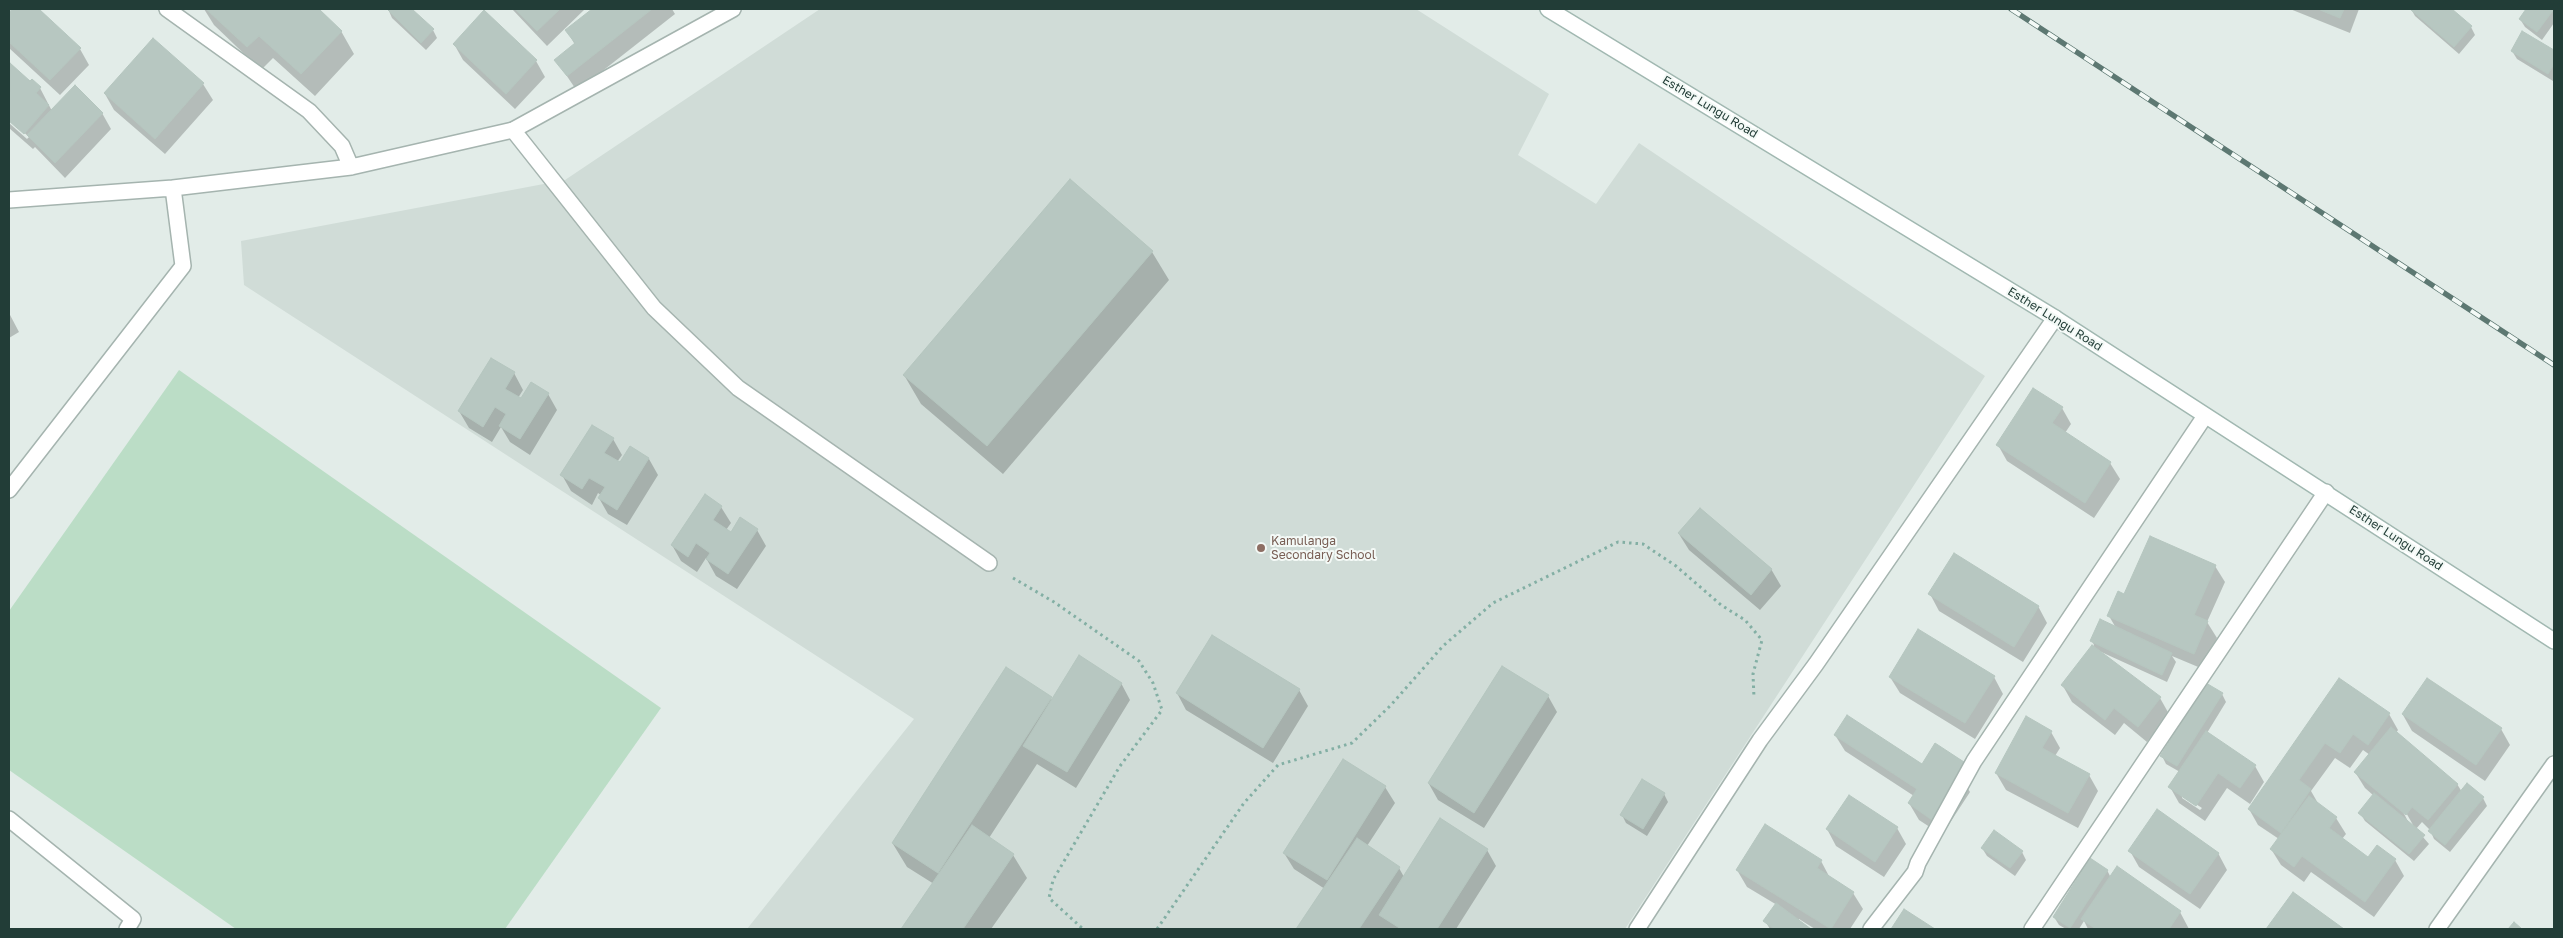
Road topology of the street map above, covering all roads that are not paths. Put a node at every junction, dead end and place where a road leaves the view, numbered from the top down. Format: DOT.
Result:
graph roads {
  1 [pos="168,9"];
  2 [pos="733,9"];
  3 [pos="1548,9"];
  4 [pos="513,130"];
  5 [pos="351,167"];
  6 [pos="173,188"];
  7 [pos="9,200"];
  8 [pos="2054,318"];
  9 [pos="2205,416"];
  10 [pos="9,490"];
  11 [pos="2326,492"];
  12 [pos="989,563"];
  13 [pos="2554,641"];
  14 [pos="2554,764"];
  15 [pos="9,819"];
  16 [pos="127,929"];
  17 [pos="1637,929"];
  18 [pos="1871,929"];
  19 [pos="2032,929"];
  20 [pos="2437,929"];
  1 -- 5 [label="street"];
  2 -- 4 [label="street"];
  3 -- 8 [label="street, Esther Lungu Road"];
  4 -- 5 [label="street"];
  4 -- 12 [label="street"];
  5 -- 6 [label="street"];
  6 -- 7 [label="street"];
  6 -- 10 [label="street"];
  8 -- 9 [label="street, Esther Lungu Road"];
  8 -- 17 [label="street"];
  9 -- 11 [label="street, Esther Lungu Road"];
  9 -- 18 [label="street"];
  11 -- 13 [label="street, Esther Lungu Road"];
  11 -- 19 [label="street"];
  14 -- 20 [label="street"];
  15 -- 16 [label="street"];
}
